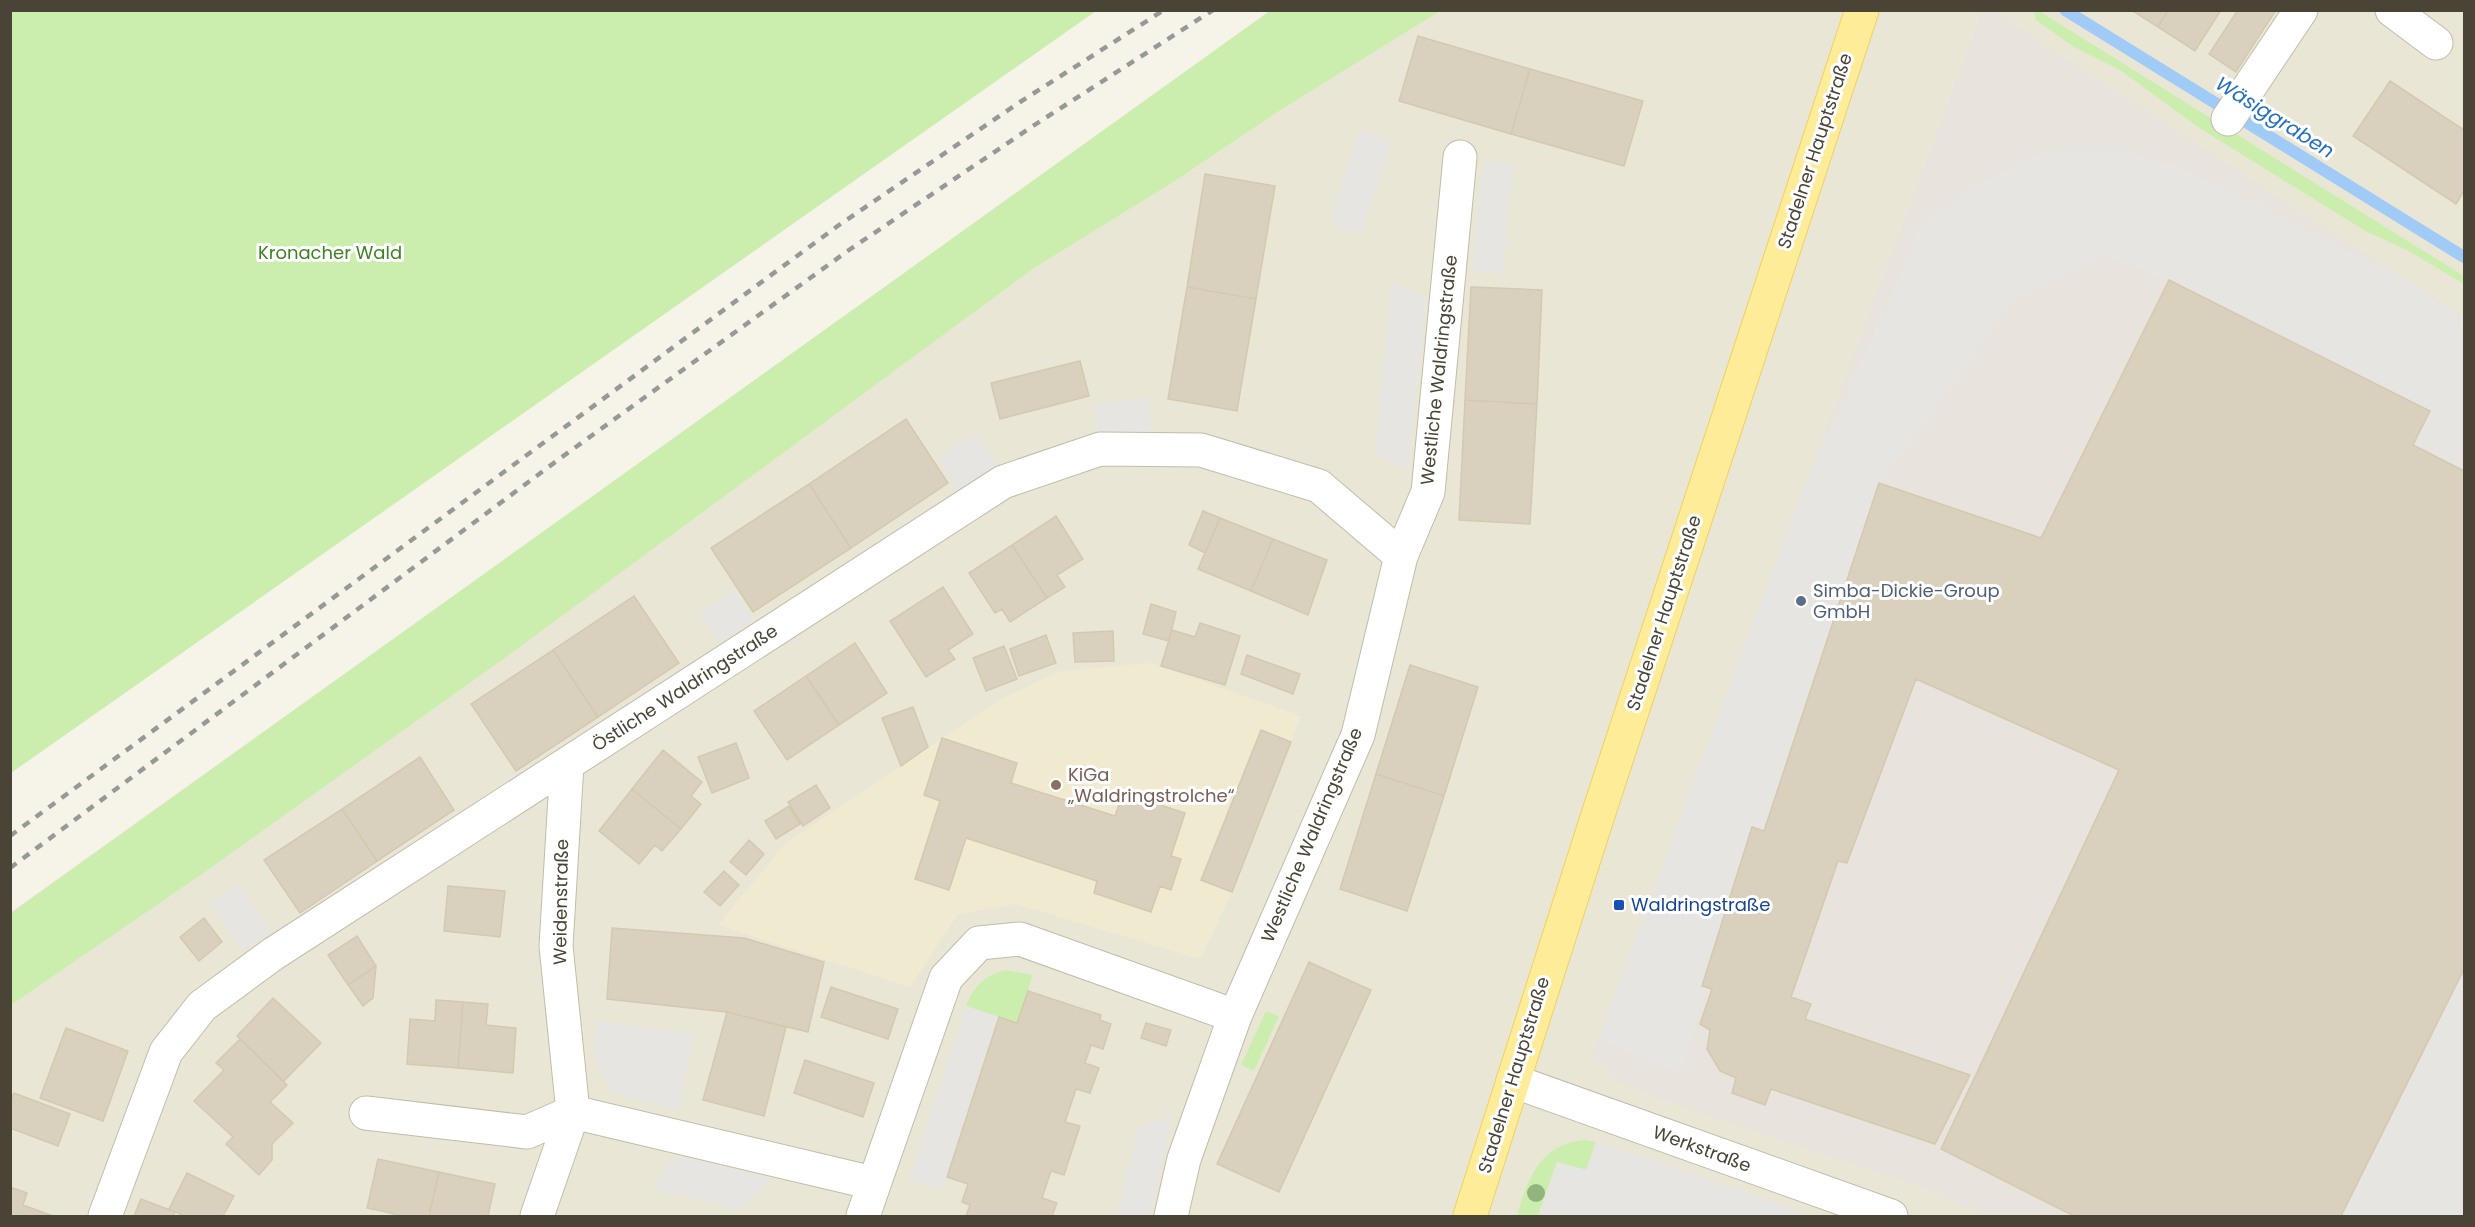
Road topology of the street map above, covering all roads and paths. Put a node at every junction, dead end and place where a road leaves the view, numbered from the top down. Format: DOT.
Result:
graph roads {
  1 [pos="1862,10"];
  2 [pos="2301,10"];
  3 [pos="2392,10"];
  4 [pos="2436,43"];
  5 [pos="2228,119"];
  6 [pos="1460,157"];
  7 [pos="1401,556"];
  8 [pos="567,764"];
  9 [pos="1235,1016"];
  10 [pos="1513,1081"];
  11 [pos="573,1112"];
  12 [pos="366,1113"];
  13 [pos="873,1184"];
  14 [pos="105,1216"];
  15 [pos="537,1216"];
  16 [pos="862,1216"];
  17 [pos="1171,1216"];
  18 [pos="1470,1216"];
  19 [pos="1891,1216"];
  1 -- 10 [label="main road, Stadelner Hauptstraße"];
  2 -- 5 [label="street"];
  3 -- 4 [label="street"];
  6 -- 7 [label="street, Westliche Waldringstraße"];
  7 -- 8 [label="street, Östliche Waldringstraße"];
  7 -- 9 [label="street, Westliche Waldringstraße"];
  8 -- 11 [label="street, Weidenstraße"];
  8 -- 14 [label="street, Östliche Waldringstraße"];
  9 -- 13 [label="street"];
  9 -- 17 [label="street, Westliche Waldringstraße"];
  10 -- 18 [label="main road, Stadelner Hauptstraße"];
  10 -- 19 [label="street, Werkstraße"];
  11 -- 12 [label="street"];
  11 -- 13 [label="street"];
  11 -- 15 [label="street, Weidenstraße"];
  13 -- 16 [label="street"];
}
